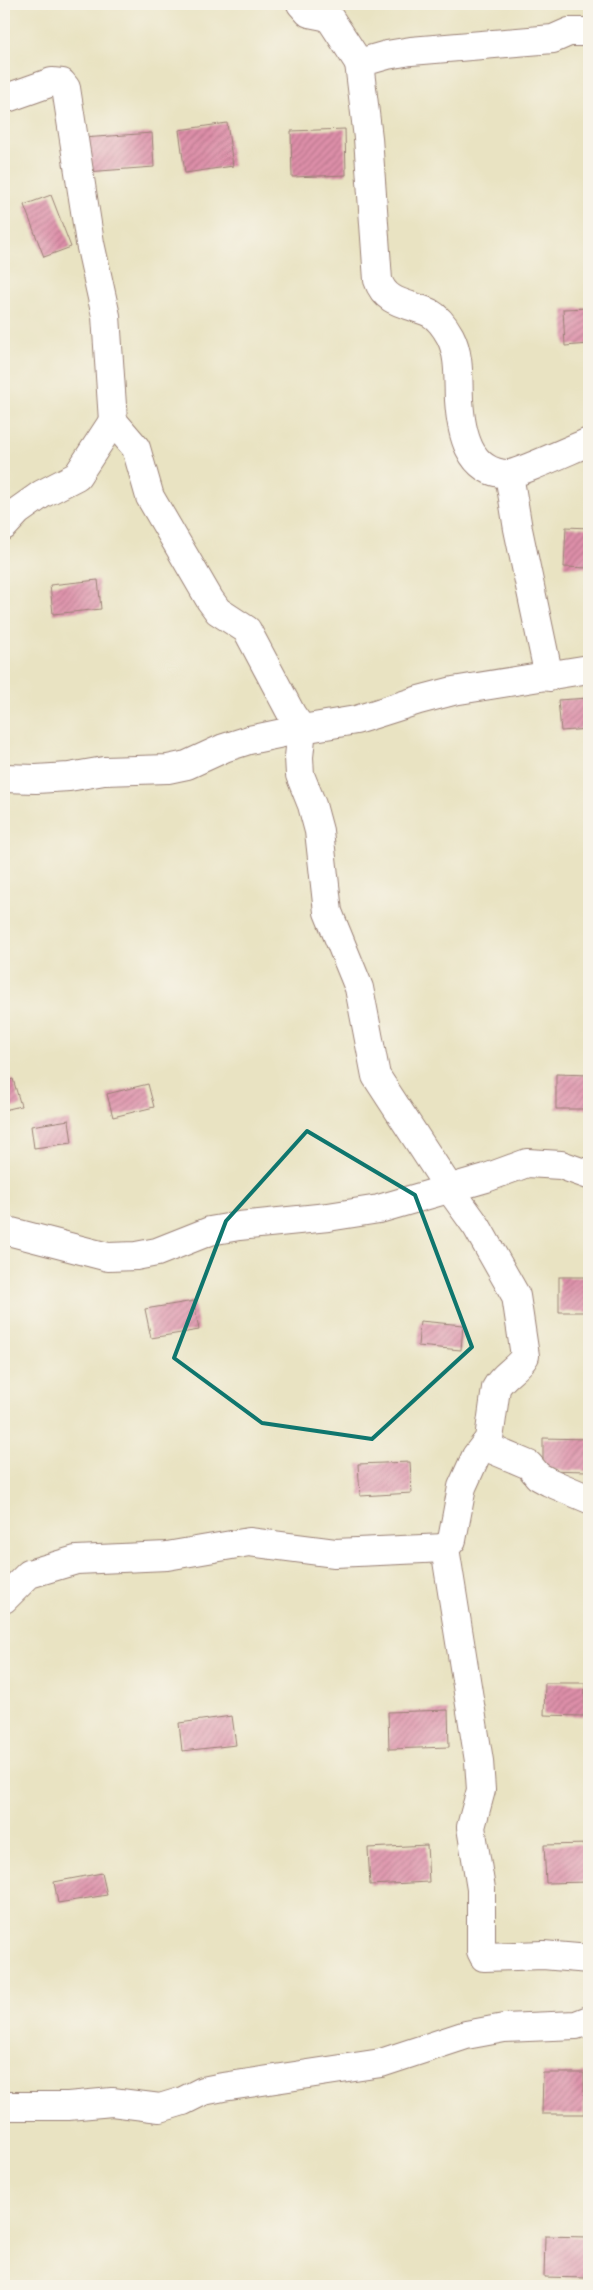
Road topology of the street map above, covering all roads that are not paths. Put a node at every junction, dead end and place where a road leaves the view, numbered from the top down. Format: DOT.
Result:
graph roads {
  1 [pos="301,4"];
  2 [pos="589,32"];
  3 [pos="359,63"];
  4 [pos="4,100"];
  5 [pos="114,422"];
  6 [pos="589,442"];
  7 [pos="509,474"];
  8 [pos="4,526"];
  9 [pos="589,669"];
  10 [pos="549,677"];
  11 [pos="302,728"];
  12 [pos="4,778"];
  13 [pos="589,1174"];
  14 [pos="449,1188"];
  15 [pos="4,1230"];
  16 [pos="484,1446"];
  17 [pos="589,1498"];
  18 [pos="445,1548"];
  19 [pos="4,1599"];
  20 [pos="589,1959"];
  21 [pos="589,2020"];
  22 [pos="4,2106"];
  1 -- 3 [label="street"];
  2 -- 3 [label="street"];
  3 -- 7 [label="street"];
  4 -- 5 [label="street"];
  5 -- 8 [label="street"];
  5 -- 11 [label="street"];
  6 -- 7 [label="street"];
  7 -- 10 [label="street"];
  9 -- 10 [label="street"];
  10 -- 11 [label="street"];
  11 -- 12 [label="street"];
  11 -- 14 [label="street"];
  13 -- 14 [label="street"];
  14 -- 15 [label="street"];
  14 -- 16 [label="street"];
  16 -- 17 [label="street"];
  16 -- 18 [label="street"];
  18 -- 19 [label="street"];
  18 -- 20 [label="street"];
  21 -- 22 [label="street"];
}
